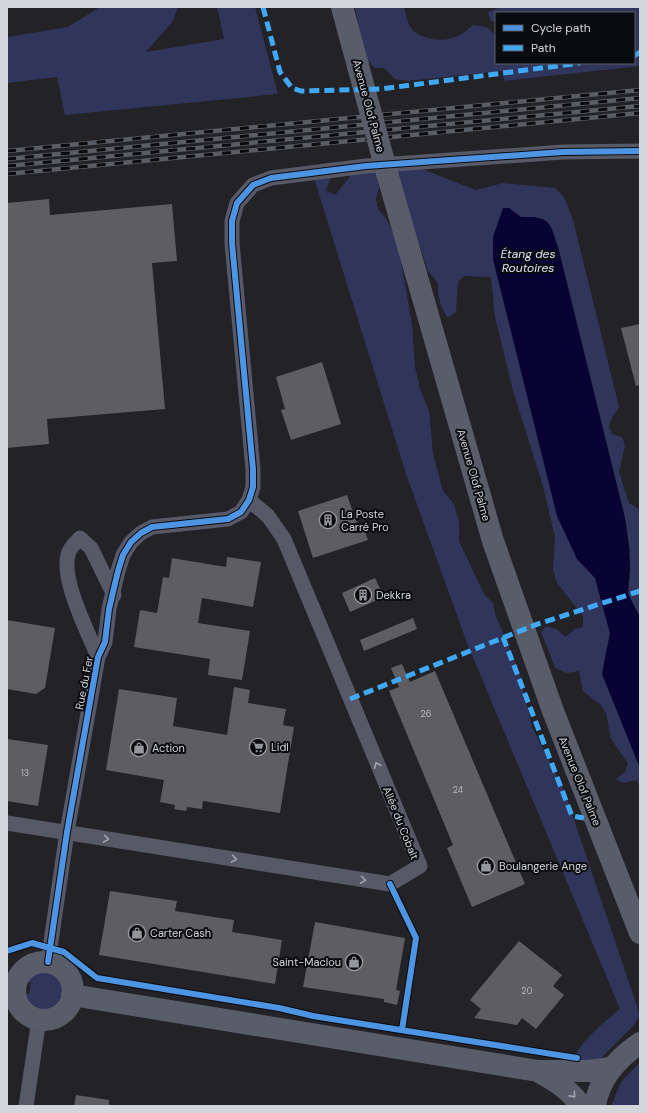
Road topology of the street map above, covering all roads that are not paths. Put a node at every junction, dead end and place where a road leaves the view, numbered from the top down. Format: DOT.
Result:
graph roads {
  1 [pos="342,7"];
  2 [pos="640,151"];
  3 [pos="249,500"];
  4 [pos="114,595"];
  5 [pos="98,657"];
  6 [pos="7,823"];
  7 [pos="67,832"];
  8 [pos="640,932"];
  9 [pos="48,962"];
  10 [pos="11,985"];
  11 [pos="72,995"];
  12 [pos="39,1019"];
  13 [pos="640,1043"];
  14 [pos="612,1068"];
  15 [pos="538,1071"];
  16 [pos="26,1106"];
  17 [pos="582,1106"];
  18 [pos="595,1106"];
  1 -- 8 [label="main road, Avenue Olof Palme, bridge"];
  2 -- 3 [label="street"];
  3 -- 4 [label="street, Rue du Fer"];
  7 -- 3 [label="street, Allée du Cobalt, one-way"];
  4 -- 5 [label="street, Rue du Fer"];
  4 -- 5 [label="street"];
  5 -- 7 [label="street, Rue du Fer"];
  6 -- 7 [label="street"];
  7 -- 9 [label="street, Rue du Fer"];
  9 -- 10 [label="main road"];
  9 -- 11 [label="main road"];
  10 -- 12 [label="main road"];
  11 -- 12 [label="main road"];
  11 -- 15 [label="main road"];
  12 -- 16 [label="street"];
  13 -- 14 [label="main road"];
  14 -- 15 [label="main road"];
  14 -- 18 [label="main road"];
  15 -- 17 [label="main road, one-way"];
}
